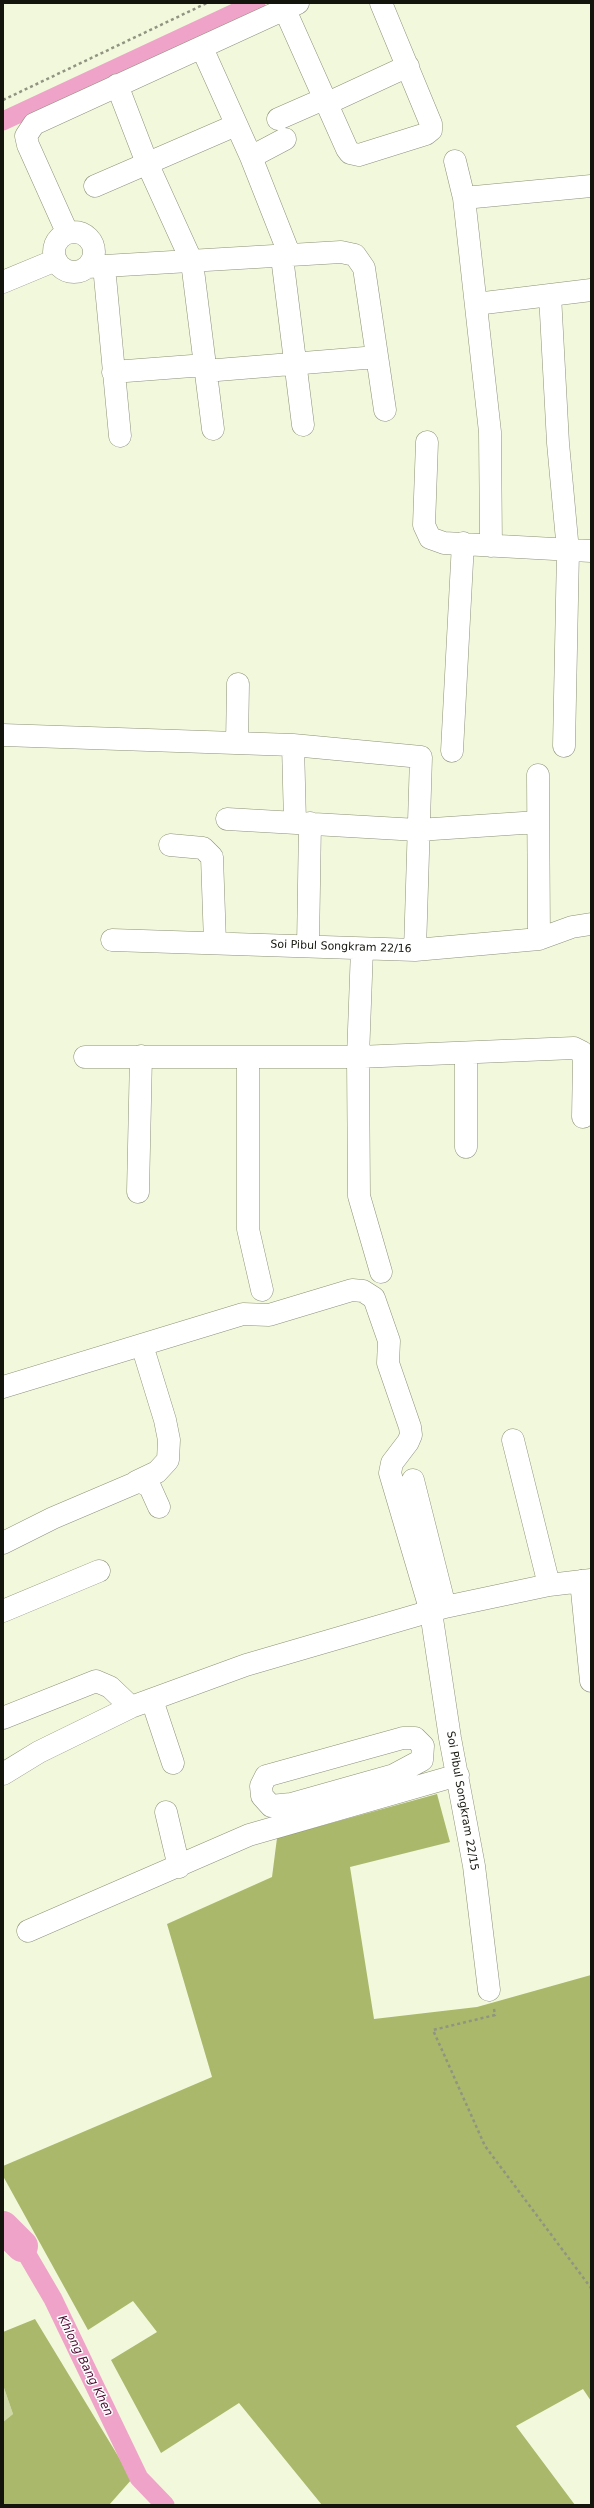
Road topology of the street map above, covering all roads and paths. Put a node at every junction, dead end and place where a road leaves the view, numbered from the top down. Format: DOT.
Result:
graph roads {
  1 [pos="207,3"];
  2 [pos="381,3"];
  3 [pos="292,6"];
  4 [pos="202,48"];
  5 [pos="408,66"];
  6 [pos="117,86"];
  7 [pos="3,100"];
  8 [pos="327,101"];
  9 [pos="236,125"];
  10 [pos="251,157"];
  11 [pos="455,161"];
  12 [pos="147,163"];
  13 [pos="95,186"];
  14 [pos="591,186"];
  15 [pos="464,198"];
  16 [pos="67,232"];
  17 [pos="286,256"];
  18 [pos="56,260"];
  19 [pos="192,262"];
  20 [pos="96,266"];
  21 [pos="3,282"];
  22 [pos="591,290"];
  23 [pos="550,295"];
  24 [pos="476,304"];
  25 [pos="377,357"];
  26 [pos="295,364"];
  27 [pos="205,368"];
  28 [pos="113,372"];
  29 [pos="385,410"];
  30 [pos="302,425"];
  31 [pos="213,429"];
  32 [pos="120,436"];
  33 [pos="427,442"];
  34 [pos="462,544"];
  35 [pos="492,546"];
  36 [pos="568,551"];
  37 [pos="591,551"];
  38 [pos="238,684"];
  39 [pos="3,735"];
  40 [pos="237,743"];
  41 [pos="293,745"];
  42 [pos="564,746"];
  43 [pos="452,751"];
  44 [pos="538,775"];
  45 [pos="227,819"];
  46 [pos="302,822"];
  47 [pos="538,822"];
  48 [pos="418,830"];
  49 [pos="170,845"];
  50 [pos="591,924"];
  51 [pos="539,939"];
  52 [pos="112,940"];
  53 [pos="215,943"];
  54 [pos="308,946"];
  55 [pos="362,949"];
  56 [pos="415,950"];
  57 [pos="466,1053"];
  58 [pos="141,1056"];
  59 [pos="85,1057"];
  60 [pos="248,1057"];
  61 [pos="358,1057"];
  62 [pos="583,1117"];
  63 [pos="466,1147"];
  64 [pos="138,1192"];
  65 [pos="382,1272"];
  66 [pos="262,1290"];
  67 [pos="142,1345"];
  68 [pos="3,1387"];
  69 [pos="513,1440"];
  70 [pos="413,1480"];
  71 [pos="136,1482"];
  72 [pos="159,1507"];
  73 [pos="3,1543"];
  74 [pos="99,1571"];
  75 [pos="586,1580"];
  76 [pos="549,1585"];
  77 [pos="438,1609"];
  78 [pos="3,1611"];
  79 [pos="591,1681"];
  80 [pos="152,1700"];
  81 [pos="131,1707"];
  82 [pos="3,1718"];
  83 [pos="450,1738"];
  84 [pos="423,1746"];
  85 [pos="173,1763"];
  86 [pos="3,1774"];
  87 [pos="458,1775"];
  88 [pos="166,1812"];
  89 [pos="180,1867"];
  90 [pos="28,1931"];
  91 [pos="489,1990"];
  92 [pos="591,2288"];
  1 -- 7 [label="path"];
  2 -- 5 [label="street"];
  3 -- 4 [label="street"];
  3 -- 8 [label="street"];
  4 -- 6 [label="street"];
  4 -- 9 [label="street"];
  5 -- 8 [label="street"];
  5 -- 8 [label="street"];
  6 -- 12 [label="street"];
  6 -- 16 [label="street"];
  8 -- 10 [label="street"];
  9 -- 10 [label="street"];
  9 -- 12 [label="street"];
  10 -- 17 [label="street"];
  11 -- 15 [label="street"];
  12 -- 13 [label="street"];
  12 -- 19 [label="street"];
  14 -- 15 [label="street"];
  15 -- 24 [label="street"];
  16 -- 18 [label="street"];
  16 -- 20 [label="street"];
  17 -- 19 [label="street"];
  17 -- 25 [label="street"];
  17 -- 26 [label="street"];
  18 -- 20 [label="street"];
  18 -- 21 [label="street"];
  19 -- 20 [label="street"];
  19 -- 27 [label="street"];
  20 -- 28 [label="street"];
  22 -- 23 [label="street"];
  23 -- 24 [label="street"];
  23 -- 36 [label="street"];
  24 -- 35 [label="street"];
  25 -- 26 [label="street"];
  25 -- 29 [label="street"];
  26 -- 27 [label="street"];
  26 -- 30 [label="street"];
  27 -- 28 [label="street"];
  27 -- 31 [label="street"];
  28 -- 32 [label="street"];
  33 -- 34 [label="street"];
  34 -- 35 [label="street"];
  34 -- 43 [label="street"];
  35 -- 36 [label="street"];
  36 -- 37 [label="street"];
  36 -- 42 [label="street"];
  38 -- 40 [label="street"];
  39 -- 40 [label="street"];
  40 -- 41 [label="street"];
  41 -- 46 [label="street"];
  41 -- 48 [label="street"];
  44 -- 47 [label="street"];
  45 -- 46 [label="street"];
  46 -- 48 [label="street"];
  46 -- 54 [label="street"];
  47 -- 48 [label="street"];
  47 -- 51 [label="street"];
  48 -- 56 [label="street"];
  49 -- 53 [label="street"];
  50 -- 51 [label="street, Soi Pibul Songkram 22/16"];
  51 -- 56 [label="street, Soi Pibul Songkram 22/16"];
  52 -- 53 [label="street, Soi Pibul Songkram 22/16"];
  53 -- 54 [label="street, Soi Pibul Songkram 22/16"];
  54 -- 55 [label="street, Soi Pibul Songkram 22/16"];
  55 -- 56 [label="street, Soi Pibul Songkram 22/16"];
  55 -- 61 [label="street"];
  57 -- 61 [label="street"];
  57 -- 62 [label="street"];
  57 -- 63 [label="street"];
  58 -- 59 [label="street"];
  58 -- 60 [label="street"];
  58 -- 64 [label="street"];
  60 -- 61 [label="street"];
  60 -- 66 [label="street"];
  61 -- 65 [label="street"];
  67 -- 68 [label="street"];
  67 -- 71 [label="street"];
  67 -- 77 [label="street"];
  69 -- 76 [label="street"];
  70 -- 77 [label="street"];
  71 -- 72 [label="street"];
  71 -- 73 [label="street"];
  74 -- 78 [label="street"];
  75 -- 76 [label="street"];
  75 -- 79 [label="street"];
  76 -- 77 [label="street"];
  77 -- 80 [label="street"];
  77 -- 83 [label="street, Soi Pibul Songkram 22/15"];
  80 -- 81 [label="street"];
  80 -- 85 [label="street"];
  81 -- 82 [label="street"];
  81 -- 86 [label="street"];
  83 -- 84 [label="street"];
  83 -- 87 [label="street, Soi Pibul Songkram 22/15"];
  84 -- 84 [label="street"];
  87 -- 89 [label="street"];
  87 -- 91 [label="street, Soi Pibul Songkram 22/15"];
  88 -- 89 [label="street"];
  89 -- 90 [label="street"];
  91 -- 92 [label="path"];
}
